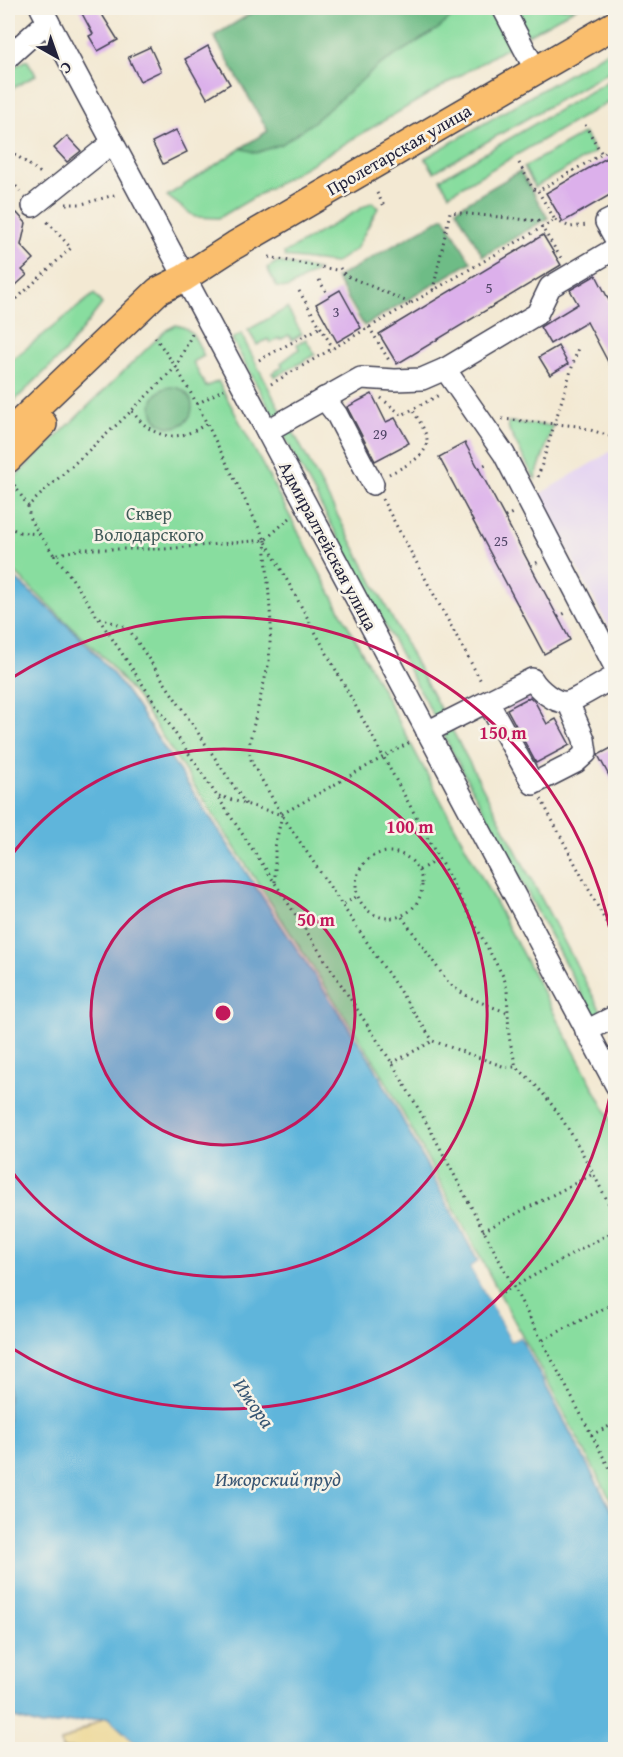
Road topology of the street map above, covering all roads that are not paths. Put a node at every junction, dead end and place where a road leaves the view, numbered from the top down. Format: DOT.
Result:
graph roads {
  1 [pos="503,8"];
  2 [pos="44,14"];
  3 [pos="615,24"];
  4 [pos="8,57"];
  5 [pos="536,71"];
  6 [pos="113,142"];
  7 [pos="33,206"];
  8 [pos="615,248"];
  9 [pos="184,278"];
  10 [pos="446,369"];
  11 [pos="324,398"];
  12 [pos="267,431"];
  13 [pos="8,434"];
  14 [pos="8,468"];
  15 [pos="373,483"];
  16 [pos="615,669"];
  17 [pos="615,676"];
  18 [pos="488,702"];
  19 [pos="567,702"];
  20 [pos="421,736"];
  21 [pos="615,1016"];
  22 [pos="586,1031"];
  23 [pos="615,1085"];
  1 -- 5 [label="street"];
  2 -- 4 [label="street"];
  2 -- 6 [label="street, Адмиралтейская улица"];
  3 -- 5 [label="main road, Пролетарская улица"];
  5 -- 9 [label="main road, Пролетарская улица"];
  6 -- 7 [label="street"];
  6 -- 9 [label="street, Адмиралтейская улица"];
  8 -- 10 [label="street"];
  9 -- 12 [label="street, Адмиралтейская улица"];
  9 -- 13 [label="main road, Пролетарская улица"];
  9 -- 14 [label="main road, Пролетарская улица"];
  10 -- 11 [label="street"];
  10 -- 16 [label="street"];
  11 -- 12 [label="street"];
  11 -- 15 [label="street"];
  12 -- 20 [label="street, Адмиралтейская улица"];
  17 -- 19 [label="street"];
  18 -- 19 [label="street"];
  18 -- 19 [label="street"];
  18 -- 20 [label="street"];
  20 -- 22 [label="street, Адмиралтейская улица"];
  21 -- 22 [label="street"];
  22 -- 23 [label="street, Адмиралтейская улица"];
}
